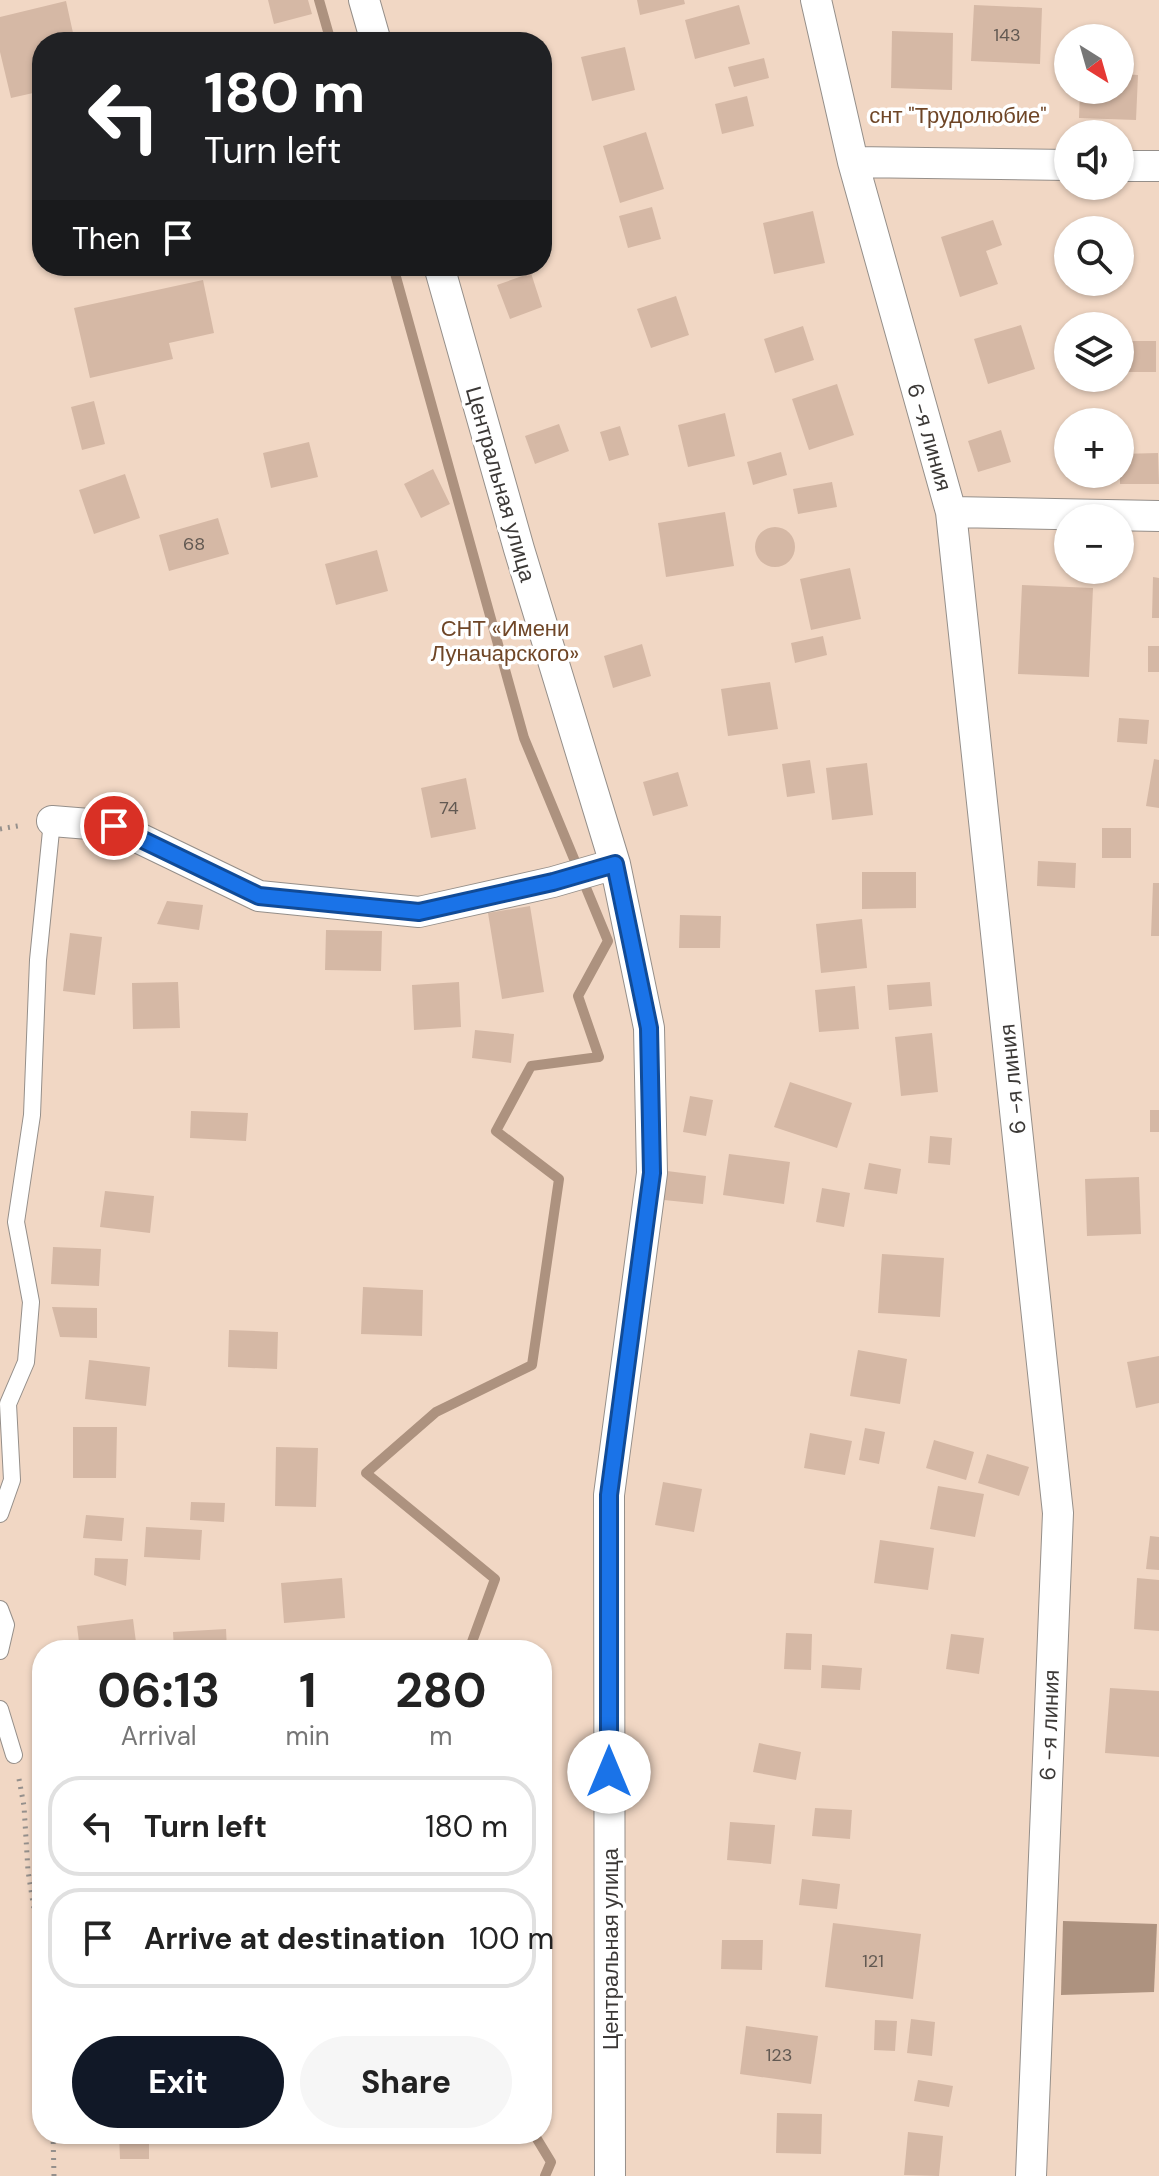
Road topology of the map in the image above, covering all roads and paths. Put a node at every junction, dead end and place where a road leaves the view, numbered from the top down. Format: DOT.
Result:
graph roads {
  1 [pos="364,0"];
  2 [pos="816,0"];
  3 [pos="373,32"];
  4 [pos="853,162"];
  5 [pos="1054,165"];
  6 [pos="1134,166"];
  7 [pos="1159,166"];
  8 [pos="442,276"];
  9 [pos="951,512"];
  10 [pos="1159,516"];
  11 [pos="52,821"];
  12 [pos="615,864"];
  13 [pos="0,1514"];
  14 [pos="0,1609"];
  15 [pos="0,1651"];
  16 [pos="0,1709"];
  17 [pos="14,1755"];
  18 [pos="32,1896"];
  19 [pos="53,2144"];
  20 [pos="54,2176"];
  21 [pos="610,2176"];
  22 [pos="1031,2176"];
  1 -- 3 [label="street"];
  2 -- 4 [label="street, 6 -я линия"];
  4 -- 5 [label="street"];
  4 -- 9 [label="street, 6 -я линия"];
  6 -- 7 [label="street"];
  8 -- 12 [label="street, Центральная улица"];
  9 -- 10 [label="street"];
  9 -- 22 [label="street, 6 -я линия"];
  11 -- 12 [label="street"];
  11 -- 13 [label="lane"];
  12 -- 21 [label="street, Центральная улица"];
  14 -- 15 [label="lane"];
  16 -- 17 [label="lane"];
  17 -- 18 [label="path"];
  19 -- 20 [label="path"];
}
